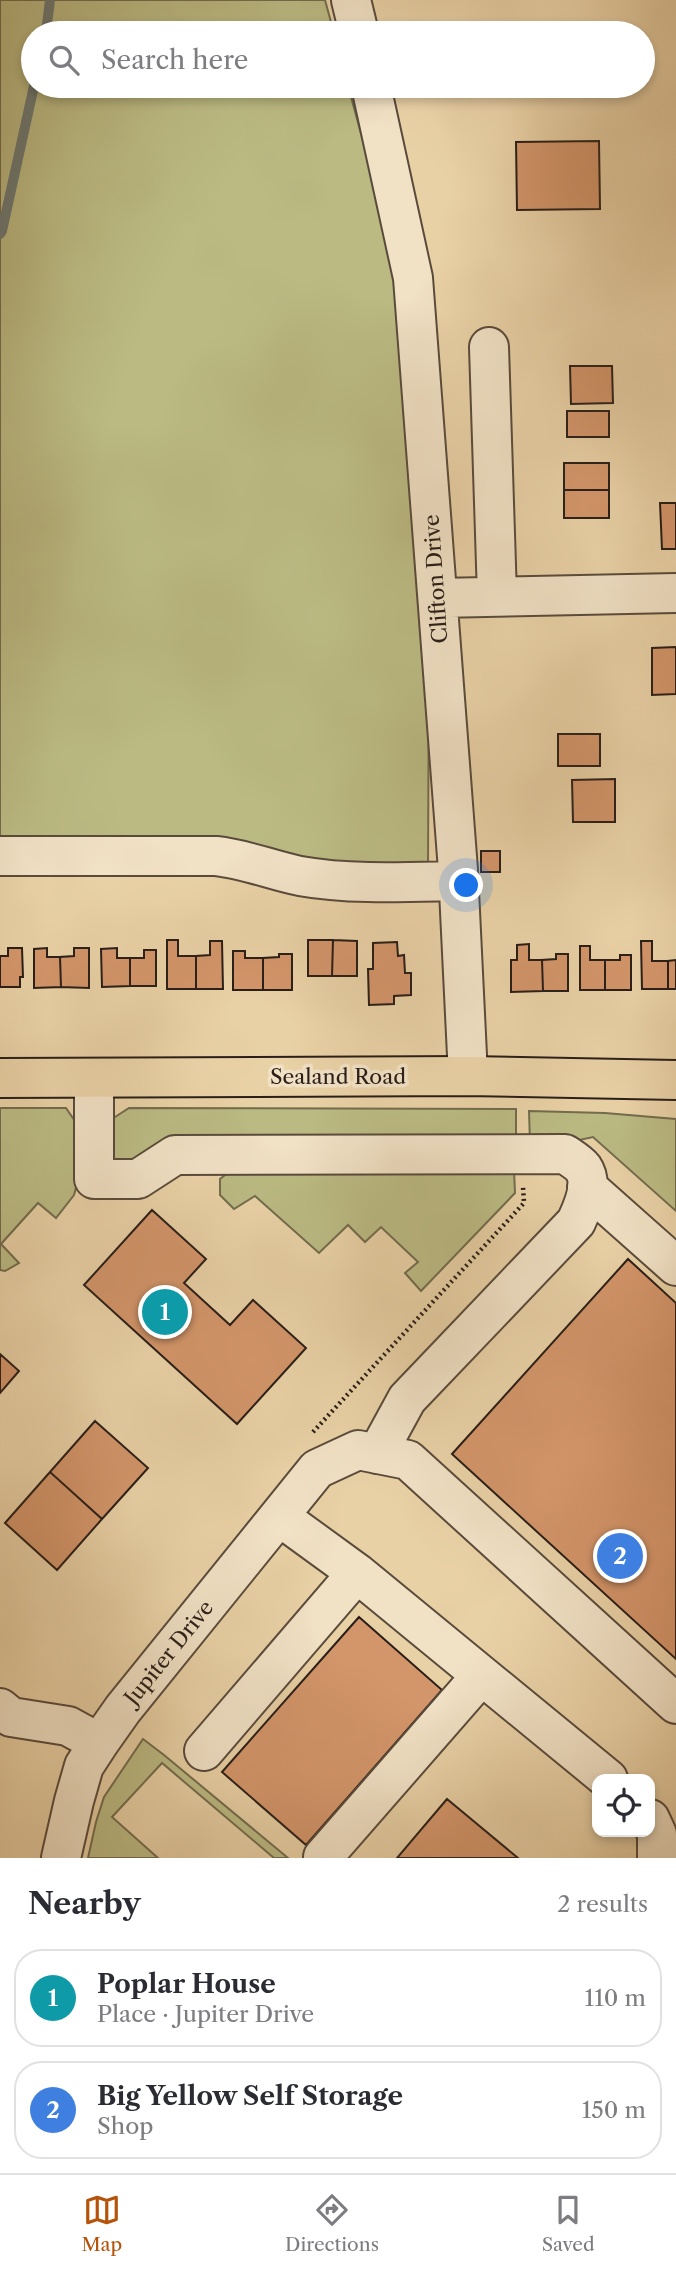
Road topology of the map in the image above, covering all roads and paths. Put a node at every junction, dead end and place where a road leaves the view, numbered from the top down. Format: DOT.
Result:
graph roads {
  1 [pos="351,0"];
  2 [pos="356,21"];
  3 [pos="373,98"];
  4 [pos="489,347"];
  5 [pos="676,593"];
  6 [pos="497,596"];
  7 [pos="438,598"];
  8 [pos="0,856"];
  9 [pos="458,881"];
  10 [pos="468,1076"];
  11 [pos="0,1078"];
  12 [pos="94,1078"];
  13 [pos="676,1080"];
  14 [pos="523,1154"];
  15 [pos="587,1187"];
  16 [pos="676,1266"];
  17 [pos="313,1453"];
  18 [pos="377,1454"];
  19 [pos="280,1517"];
  20 [pos="357,1573"];
  21 [pos="481,1676"];
  22 [pos="676,1704"];
  23 [pos="0,1708"];
  24 [pos="99,1743"];
  25 [pos="204,1751"];
  26 [pos="602,1774"];
  27 [pos="655,1830"];
  28 [pos="323,1857"];
  29 [pos="61,1858"];
  30 [pos="657,1858"];
  1 -- 2 [label="street"];
  3 -- 7 [label="street, Clifton Drive"];
  4 -- 6 [label="street"];
  5 -- 6 [label="street"];
  6 -- 7 [label="street"];
  7 -- 9 [label="street, Clifton Drive"];
  8 -- 9 [label="street"];
  9 -- 10 [label="street, Clifton Drive"];
  10 -- 12 [label="main road, Sealand Road"];
  10 -- 13 [label="main road, Sealand Road"];
  11 -- 12 [label="main road, Sealand Road"];
  12 -- 14 [label="street"];
  14 -- 15 [label="street"];
  14 -- 17 [label="path"];
  15 -- 16 [label="street"];
  15 -- 18 [label="street"];
  17 -- 18 [label="street"];
  17 -- 19 [label="street, Jupiter Drive"];
  18 -- 22 [label="street"];
  19 -- 20 [label="street"];
  19 -- 24 [label="street, Jupiter Drive"];
  20 -- 21 [label="street"];
  20 -- 25 [label="street"];
  21 -- 26 [label="street"];
  21 -- 28 [label="street"];
  23 -- 24 [label="street"];
  24 -- 29 [label="street, Jupiter Drive"];
  27 -- 30 [label="street"];
}
